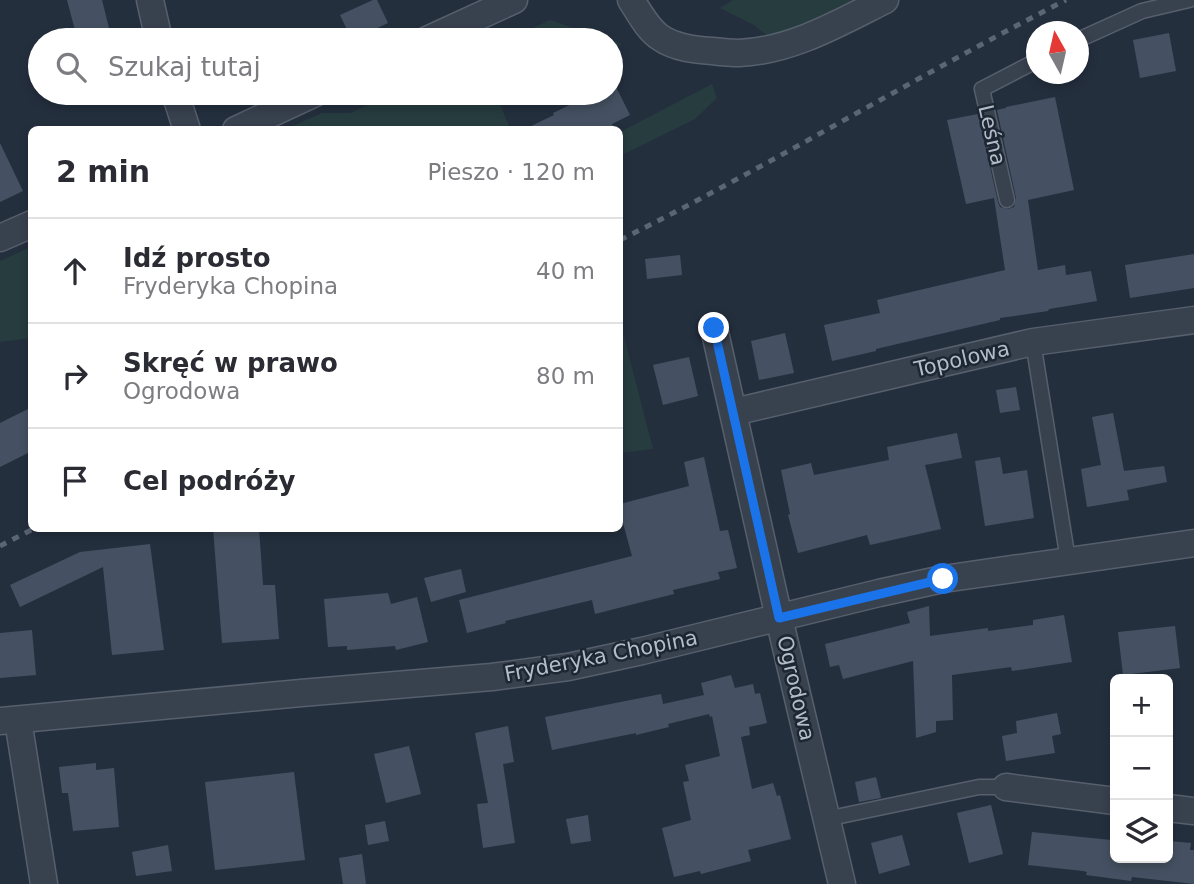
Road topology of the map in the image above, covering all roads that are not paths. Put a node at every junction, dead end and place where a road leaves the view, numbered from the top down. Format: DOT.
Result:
graph roads {
  1 [pos="150,0"];
  2 [pos="514,0"];
  3 [pos="631,0"];
  4 [pos="885,0"];
  5 [pos="1189,0"];
  6 [pos="156,28"];
  7 [pos="453,28"];
  8 [pos="1089,35"];
  9 [pos="1026,67"];
  10 [pos="179,105"];
  11 [pos="289,105"];
  12 [pos="186,126"];
  13 [pos="245,126"];
  14 [pos="1007,200"];
  15 [pos="28,226"];
  16 [pos="0,238"];
  17 [pos="1194,320"];
  18 [pos="714,328"];
  19 [pos="1033,342"];
  20 [pos="734,412"];
  21 [pos="1194,543"];
  22 [pos="1068,560"];
  23 [pos="779,618"];
  24 [pos="9,721"];
  25 [pos="1006,787"];
  26 [pos="1110,800"];
  27 [pos="1173,809"];
  28 [pos="1194,811"];
  29 [pos="826,819"];
  30 [pos="44,884"];
  31 [pos="842,884"];
  1 -- 6 [label="street"];
  2 -- 7 [label="street"];
  3 -- 4 [label="street"];
  5 -- 8 [label="lane"];
  9 -- 14 [label="lane, Leśna"];
  10 -- 12 [label="street"];
  11 -- 13 [label="street"];
  15 -- 16 [label="street"];
  17 -- 19 [label="street, Topolowa"];
  18 -- 20 [label="street, Ogrodowa"];
  19 -- 20 [label="street, Topolowa"];
  19 -- 22 [label="lane"];
  20 -- 23 [label="street, Ogrodowa"];
  21 -- 22 [label="street, Fryderyka Chopina"];
  22 -- 23 [label="street, Fryderyka Chopina"];
  23 -- 24 [label="street, Fryderyka Chopina"];
  23 -- 29 [label="street, Ogrodowa"];
  24 -- 30 [label="street"];
  25 -- 26 [label="street"];
  25 -- 29 [label="lane"];
  27 -- 28 [label="street"];
  29 -- 31 [label="street, Ogrodowa"];
}
